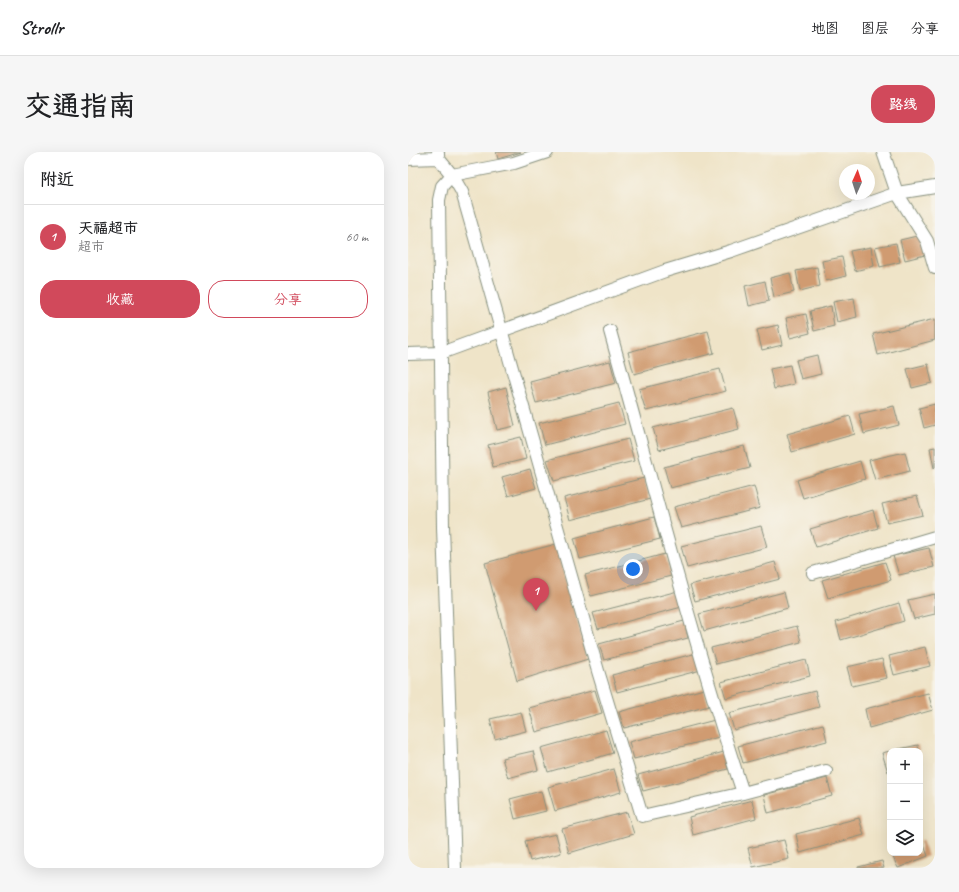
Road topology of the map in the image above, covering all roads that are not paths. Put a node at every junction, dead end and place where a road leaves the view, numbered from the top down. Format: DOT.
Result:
graph roads {
  1 [pos="547,152"];
  2 [pos="883,152"];
  3 [pos="438,155"];
  4 [pos="408,159"];
  5 [pos="452,175"];
  6 [pos="935,187"];
  7 [pos="897,193"];
  8 [pos="935,268"];
  9 [pos="610,331"];
  10 [pos="502,332"];
  11 [pos="441,353"];
  12 [pos="408,354"];
  13 [pos="935,537"];
  14 [pos="813,573"];
  15 [pos="826,771"];
  16 [pos="743,793"];
  17 [pos="455,868"];
  1 -- 5 [label="street"];
  2 -- 7 [label="street"];
  3 -- 4 [label="street"];
  3 -- 5 [label="street"];
  5 -- 10 [label="street"];
  5 -- 11 [label="street"];
  6 -- 7 [label="street"];
  7 -- 8 [label="street"];
  7 -- 10 [label="street"];
  9 -- 16 [label="street"];
  10 -- 11 [label="street"];
  10 -- 16 [label="street"];
  11 -- 12 [label="street"];
  11 -- 17 [label="street"];
  13 -- 14 [label="street"];
  15 -- 16 [label="street"];
}
